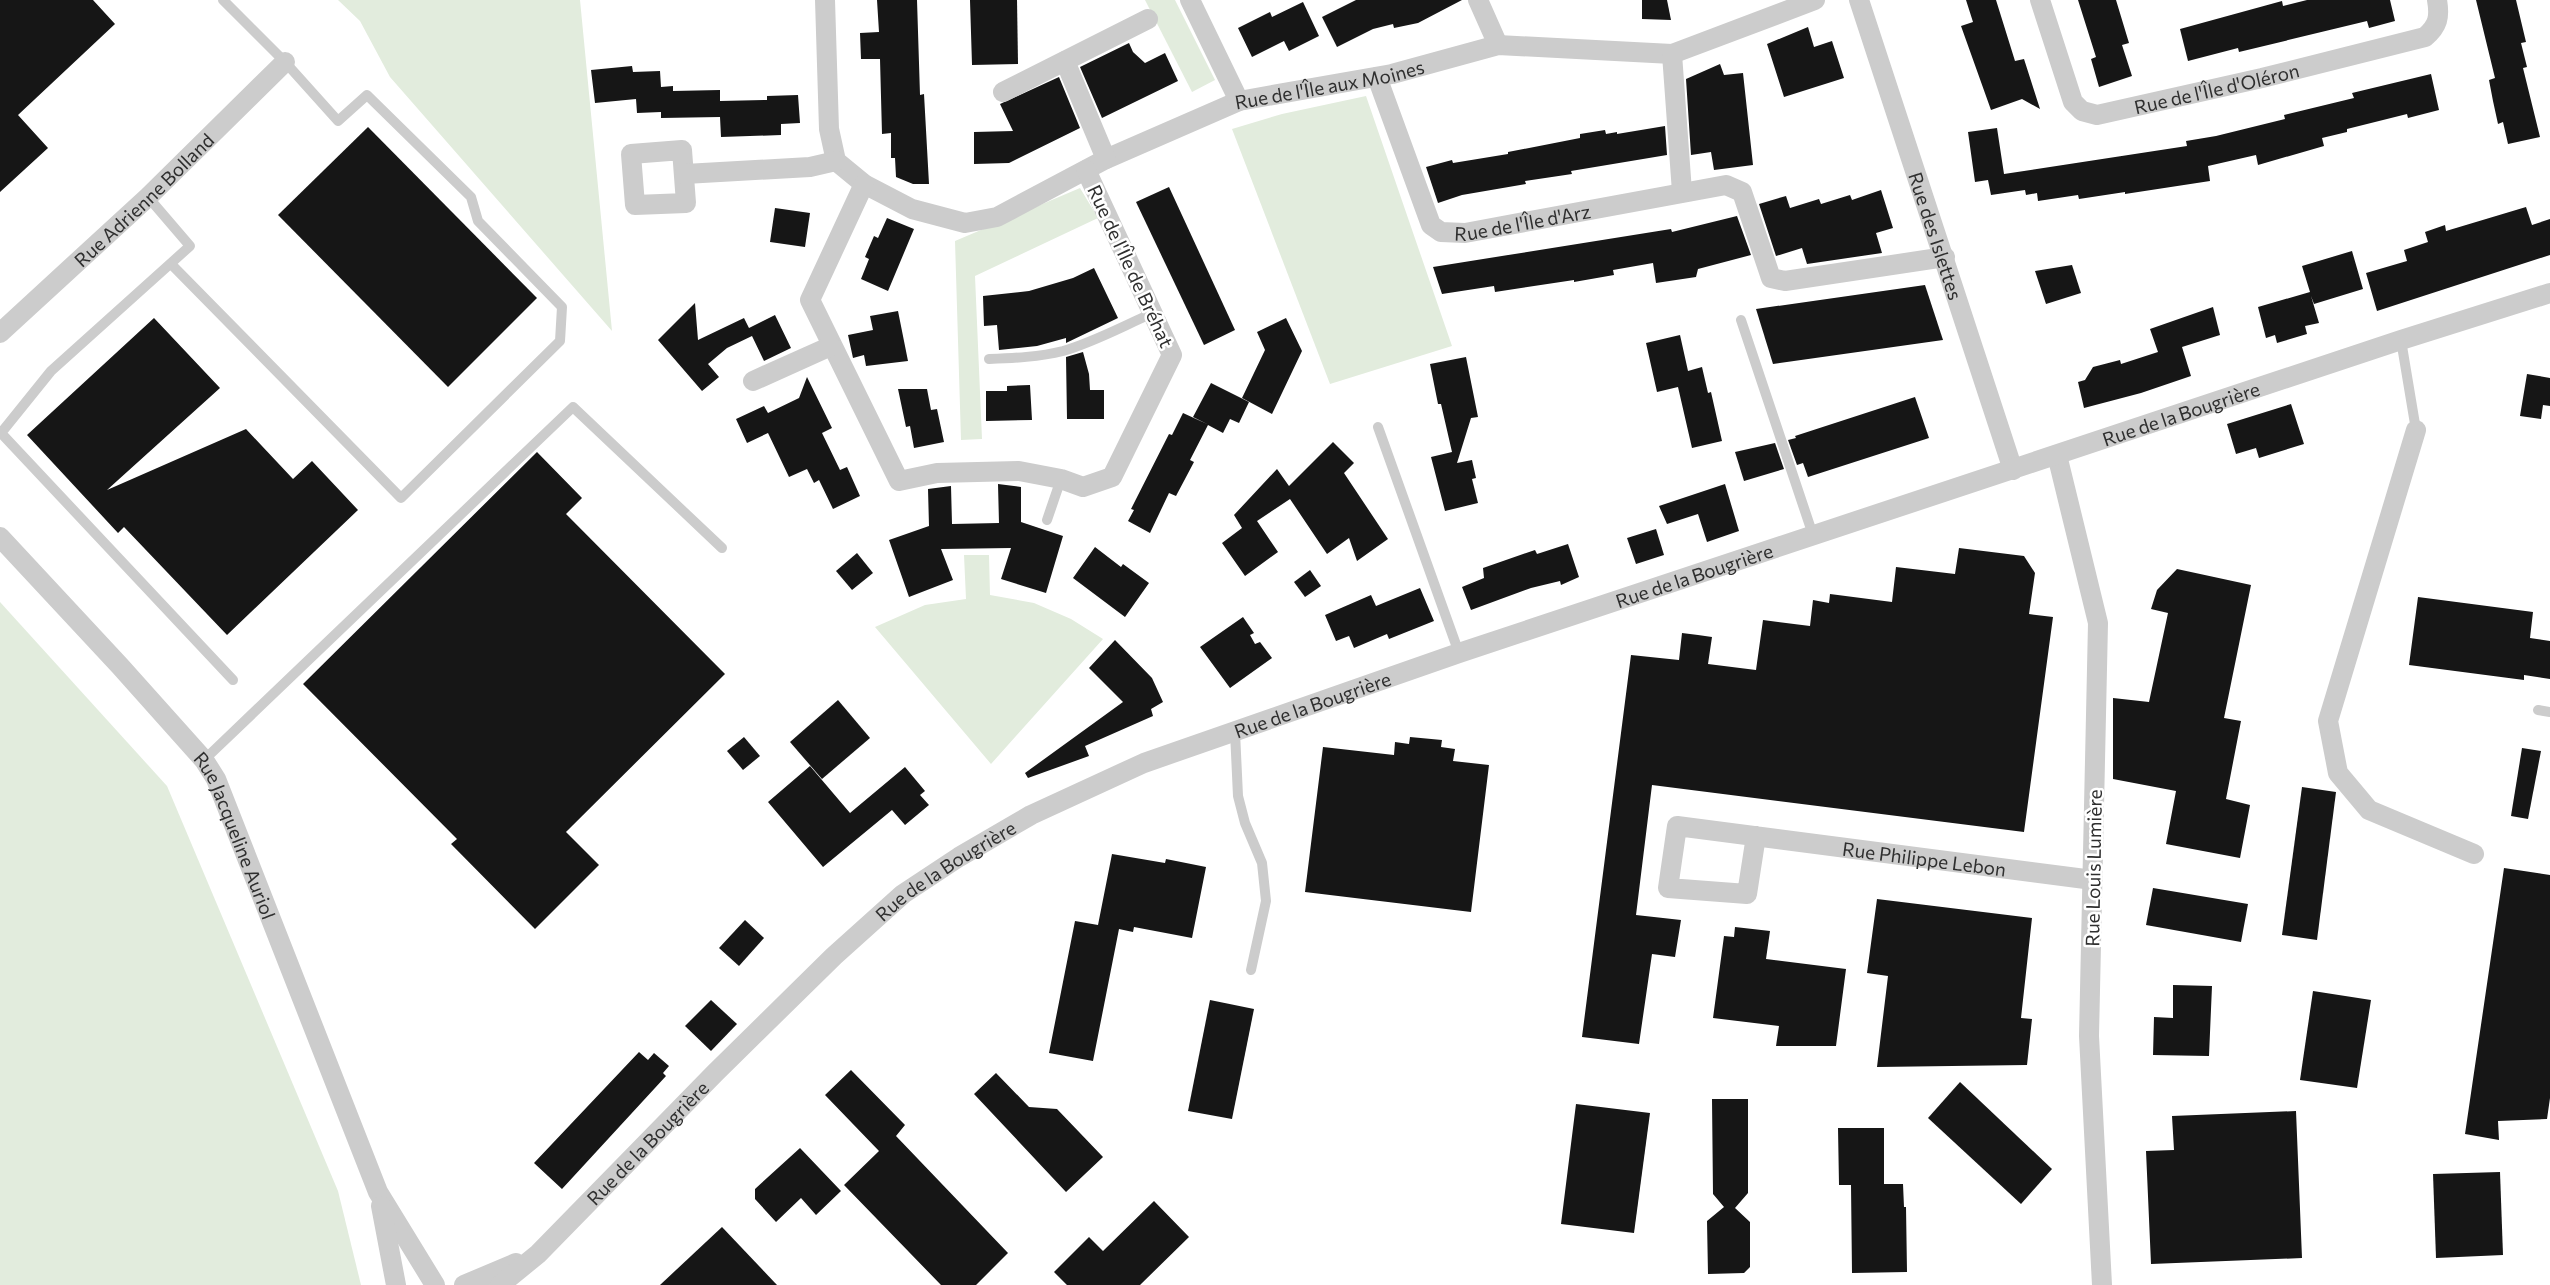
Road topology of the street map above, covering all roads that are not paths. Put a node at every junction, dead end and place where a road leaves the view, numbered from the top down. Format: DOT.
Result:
graph roads {
  1 [pos="223,0"];
  2 [pos="825,0"];
  3 [pos="1190,0"];
  4 [pos="1478,0"];
  5 [pos="1815,0"];
  6 [pos="1859,0"];
  7 [pos="2040,0"];
  8 [pos="2437,0"];
  9 [pos="1148,19"];
  10 [pos="1498,45"];
  11 [pos="1672,54"];
  12 [pos="1065,61"];
  13 [pos="285,62"];
  14 [pos="1377,77"];
  15 [pos="1002,92"];
  16 [pos="1240,101"];
  17 [pos="1106,159"];
  18 [pos="836,161"];
  19 [pos="1086,170"];
  20 [pos="685,174"];
  21 [pos="864,184"];
  22 [pos="1682,192"];
  23 [pos="148,198"];
  24 [pos="1945,257"];
  25 [pos="171,264"];
  26 [pos="2550,293"];
  27 [pos="1153,312"];
  28 [pos="1741,320"];
  29 [pos="0,333"];
  30 [pos="2401,340"];
  31 [pos="831,346"];
  32 [pos="989,359"];
  33 [pos="753,381"];
  34 [pos="1378,427"];
  35 [pos="2416,430"];
  36 [pos="2057,455"];
  37 [pos="2013,470"];
  38 [pos="1061,480"];
  39 [pos="1047,520"];
  40 [pos="0,536"];
  41 [pos="1813,536"];
  42 [pos="722,548"];
  43 [pos="1459,653"];
  44 [pos="232,680"];
  45 [pos="2538,710"];
  46 [pos="2550,712"];
  47 [pos="1235,732"];
  48 [pos="204,760"];
  49 [pos="1756,836"];
  50 [pos="2474,854"];
  51 [pos="2093,880"];
  52 [pos="1251,970"];
  53 [pos="378,1192"];
  54 [pos="538,1254"];
  55 [pos="396,1285"];
  56 [pos="435,1285"];
  57 [pos="464,1285"];
  58 [pos="500,1285"];
  59 [pos="2102,1285"];
  1 -- 13 [label="lane"];
  2 -- 18 [label="street"];
  3 -- 16 [label="street"];
  4 -- 10 [label="street"];
  5 -- 11 [label="street, Rue de l'Île aux Moines"];
  6 -- 24 [label="street, Rue des Islettes"];
  7 -- 8 [label="street, Rue de l'Île d'Oléron"];
  9 -- 12 [label="street"];
  10 -- 11 [label="street, Rue de l'Île aux Moines"];
  10 -- 14 [label="street, Rue de l'Île aux Moines"];
  11 -- 22 [label="street"];
  12 -- 15 [label="street"];
  12 -- 17 [label="street"];
  13 -- 23 [label="street, Rue Adrienne Bolland"];
  13 -- 25 [label="lane"];
  14 -- 16 [label="street, Rue de l'Île aux Moines"];
  14 -- 22 [label="street, Rue de l'Île d'Arz"];
  16 -- 17 [label="street, Rue de l'Île aux Moines"];
  17 -- 19 [label="street, Rue de l'Île aux Moines"];
  18 -- 20 [label="street"];
  18 -- 21 [label="street, Rue de l'Île aux Moines"];
  19 -- 21 [label="street, Rue de l'Île aux Moines"];
  19 -- 27 [label="street, Rue de l'Île de Bréhat"];
  21 -- 31 [label="street"];
  22 -- 24 [label="street, Rue de l'Île d'Arz"];
  23 -- 25 [label="lane"];
  23 -- 29 [label="street, Rue Adrienne Bolland"];
  24 -- 37 [label="street, Rue des Islettes"];
  25 -- 44 [label="lane"];
  26 -- 30 [label="street, Rue de la Bougrière"];
  27 -- 32 [label="lane"];
  27 -- 38 [label="street, Rue de l'Île de Bréhat"];
  28 -- 41 [label="lane"];
  30 -- 35 [label="lane"];
  30 -- 36 [label="street, Rue de la Bougrière"];
  31 -- 33 [label="street"];
  31 -- 38 [label="street, Rue de l'Île de Bréhat"];
  34 -- 43 [label="lane"];
  35 -- 50 [label="street"];
  36 -- 37 [label="street, Rue de la Bougrière"];
  36 -- 51 [label="street, Rue Louis Lumière"];
  37 -- 41 [label="street, Rue de la Bougrière"];
  38 -- 39 [label="lane"];
  40 -- 48 [label="street, Rue Jacqueline Auriol"];
  41 -- 43 [label="street, Rue de la Bougrière"];
  42 -- 48 [label="lane"];
  43 -- 47 [label="street, Rue de la Bougrière"];
  45 -- 46 [label="lane"];
  47 -- 52 [label="lane"];
  47 -- 54 [label="street, Rue de la Bougrière"];
  48 -- 53 [label="street, Rue Jacqueline Auriol"];
  49 -- 49 [label="street, Rue Philippe Lebon"];
  49 -- 51 [label="street, Rue Philippe Lebon"];
  51 -- 59 [label="street, Rue Louis Lumière"];
  53 -- 55 [label="street, Rue Jacqueline Auriol"];
  53 -- 56 [label="street, Rue Jacqueline Auriol"];
  54 -- 57 [label="street, Rue de la Bougrière"];
  54 -- 58 [label="street, Rue de la Bougrière"];
}
